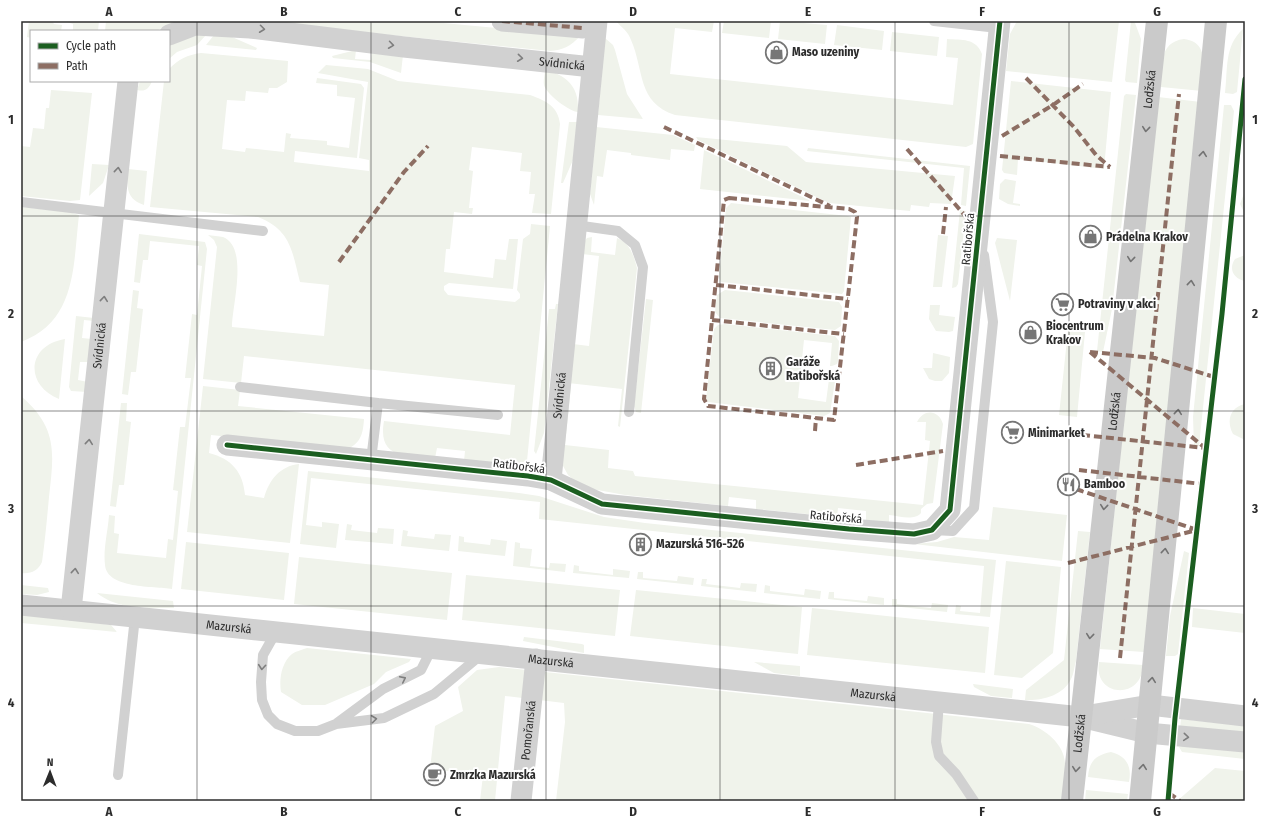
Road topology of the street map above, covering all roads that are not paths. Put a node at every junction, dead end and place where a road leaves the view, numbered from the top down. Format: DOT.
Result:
graph roads {
  1 [pos="502,21"];
  2 [pos="934,21"];
  3 [pos="1157,21"];
  4 [pos="1216,21"];
  5 [pos="590,24"];
  6 [pos="999,25"];
  7 [pos="170,35"];
  8 [pos="592,67"];
  9 [pos="128,82"];
  10 [pos="21,202"];
  11 [pos="113,213"];
  12 [pos="575,225"];
  13 [pos="263,231"];
  14 [pos="240,387"];
  15 [pos="378,403"];
  16 [pos="629,412"];
  17 [pos="498,415"];
  18 [pos="227,445"];
  19 [pos="371,460"];
  20 [pos="551,480"];
  21 [pos="21,605"];
  22 [pos="71,610"];
  23 [pos="135,617"];
  24 [pos="276,632"];
  25 [pos="432,648"];
  26 [pos="483,653"];
  27 [pos="536,659"];
  28 [pos="939,702"];
  29 [pos="1150,705"];
  30 [pos="1245,716"];
  31 [pos="1081,717"];
  32 [pos="336,724"];
  33 [pos="1147,733"];
  34 [pos="1245,742"];
  35 [pos="118,775"];
  36 [pos="521,801"];
  37 [pos="974,801"];
  38 [pos="1072,801"];
  39 [pos="1140,801"];
  1 -- 5 [label="street"];
  2 -- 6 [label="lane"];
  3 -- 31 [label="street, Lodžská, one-way"];
  29 -- 4 [label="street, one-way"];
  5 -- 8 [label="street"];
  6 -- 20 [label="street, Ratibořská"];
  7 -- 8 [label="street, Svídnická, one-way"];
  8 -- 12 [label="street, Svídnická"];
  11 -- 9 [label="street, Svídnická, one-way"];
  10 -- 11 [label="lane"];
  11 -- 13 [label="lane"];
  22 -- 11 [label="street, Svídnická, one-way"];
  12 -- 16 [label="lane"];
  12 -- 20 [label="street, Svídnická"];
  14 -- 15 [label="lane"];
  15 -- 17 [label="lane"];
  15 -- 19 [label="lane"];
  18 -- 19 [label="street, Ratibořská"];
  19 -- 20 [label="street, Ratibořská"];
  21 -- 22 [label="street, Mazurská"];
  22 -- 23 [label="street, Mazurská"];
  23 -- 24 [label="street, Mazurská"];
  23 -- 35 [label="lane"];
  24 -- 25 [label="street, Mazurská"];
  24 -- 32 [label="lane, one-way"];
  25 -- 26 [label="street, Mazurská"];
  32 -- 25 [label="lane, one-way"];
  26 -- 27 [label="street, Mazurská"];
  32 -- 26 [label="lane, one-way"];
  27 -- 28 [label="street, Mazurská"];
  27 -- 36 [label="street, Pomořanská"];
  28 -- 31 [label="street, Mazurská"];
  28 -- 37 [label="lane"];
  29 -- 30 [label="street"];
  29 -- 31 [label="street"];
  29 -- 33 [label="street"];
  31 -- 33 [label="street"];
  31 -- 38 [label="street, Lodžská, one-way"];
  33 -- 34 [label="street, one-way"];
  39 -- 33 [label="street, one-way"];
}
